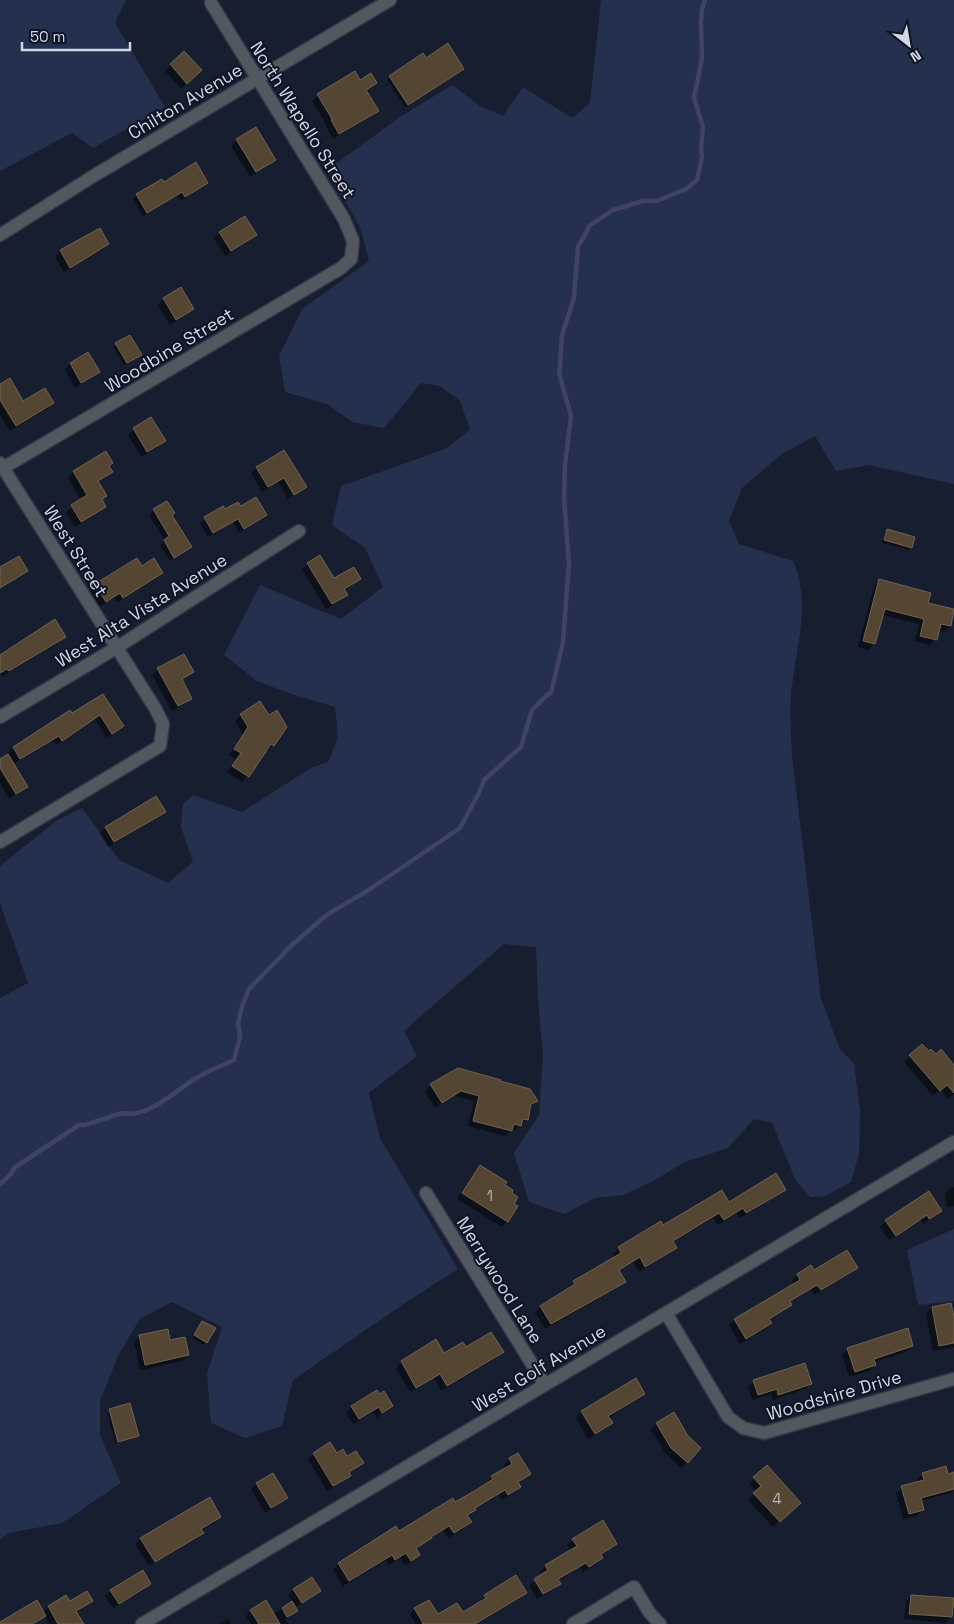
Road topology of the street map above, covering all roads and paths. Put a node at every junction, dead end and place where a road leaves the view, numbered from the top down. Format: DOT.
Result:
graph roads {
  1 [pos="390,0"];
  2 [pos="211,3"];
  3 [pos="257,78"];
  4 [pos="0,235"];
  5 [pos="351,259"];
  6 [pos="2,465"];
  7 [pos="299,531"];
  8 [pos="116,648"];
  9 [pos="0,717"];
  10 [pos="0,842"];
  11 [pos="954,1142"];
  12 [pos="426,1193"];
  13 [pos="666,1313"];
  14 [pos="954,1379"];
  15 [pos="545,1385"];
  16 [pos="142,1624"];
  17 [pos="573,1624"];
  18 [pos="660,1624"];
  1 -- 3 [label="street, Chilton Avenue"];
  2 -- 3 [label="street, North Wapello Street"];
  3 -- 4 [label="street, Chilton Avenue"];
  3 -- 5 [label="street, North Wapello Street"];
  5 -- 6 [label="street, Woodbine Street"];
  6 -- 8 [label="street, West Street"];
  7 -- 8 [label="street, West Alta Vista Avenue"];
  8 -- 9 [label="street, West Alta Vista Avenue"];
  8 -- 10 [label="street, West Street"];
  11 -- 13 [label="street, West Golf Avenue"];
  12 -- 15 [label="street, Merrywood Lane"];
  13 -- 14 [label="street, Woodshire Drive"];
  13 -- 15 [label="street, West Golf Avenue"];
  15 -- 16 [label="street, West Golf Avenue"];
  17 -- 18 [label="street"];
}
